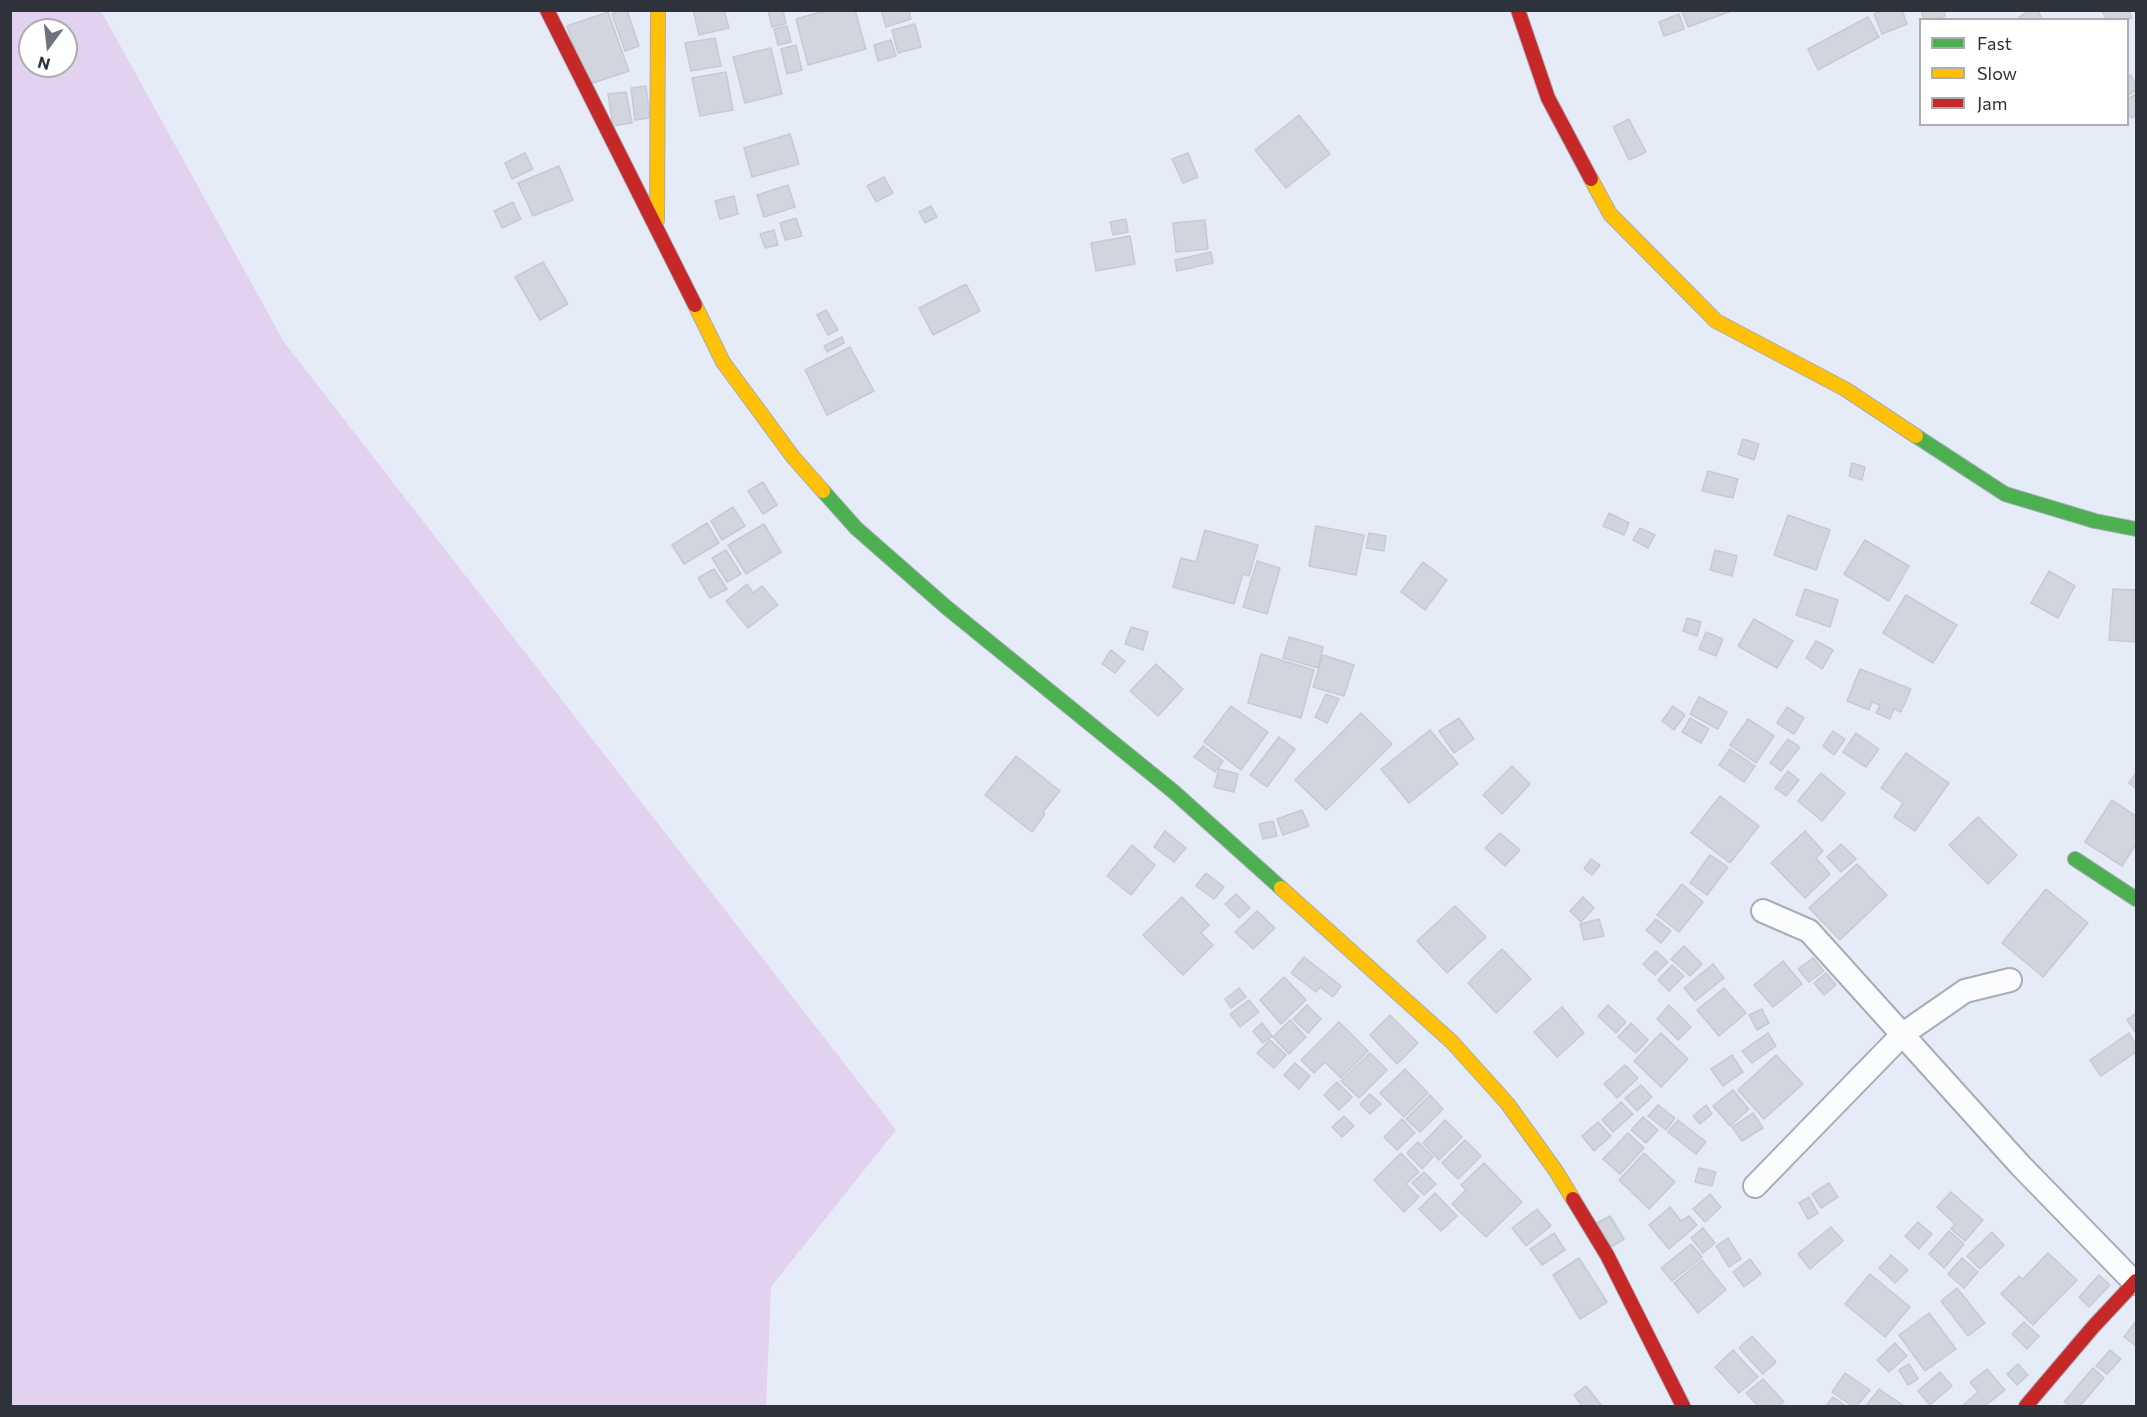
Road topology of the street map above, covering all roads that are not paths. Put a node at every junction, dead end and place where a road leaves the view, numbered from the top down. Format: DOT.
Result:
graph roads {
  1 [pos="547,10"];
  2 [pos="658,10"];
  3 [pos="1518,10"];
  4 [pos="657,225"];
  5 [pos="2136,529"];
  6 [pos="2074,859"];
  7 [pos="2136,899"];
  8 [pos="1763,910"];
  9 [pos="2010,980"];
  10 [pos="1903,1034"];
  11 [pos="1755,1186"];
  12 [pos="2136,1282"];
  13 [pos="1683,1407"];
  14 [pos="2026,1407"];
  1 -- 4 [label="main road"];
  2 -- 4 [label="main road"];
  3 -- 5 [label="main road"];
  4 -- 13 [label="main road"];
  6 -- 7 [label="main road"];
  8 -- 10 [label="lane"];
  9 -- 10 [label="lane"];
  10 -- 11 [label="lane"];
  10 -- 12 [label="lane"];
  12 -- 14 [label="main road"];
}
